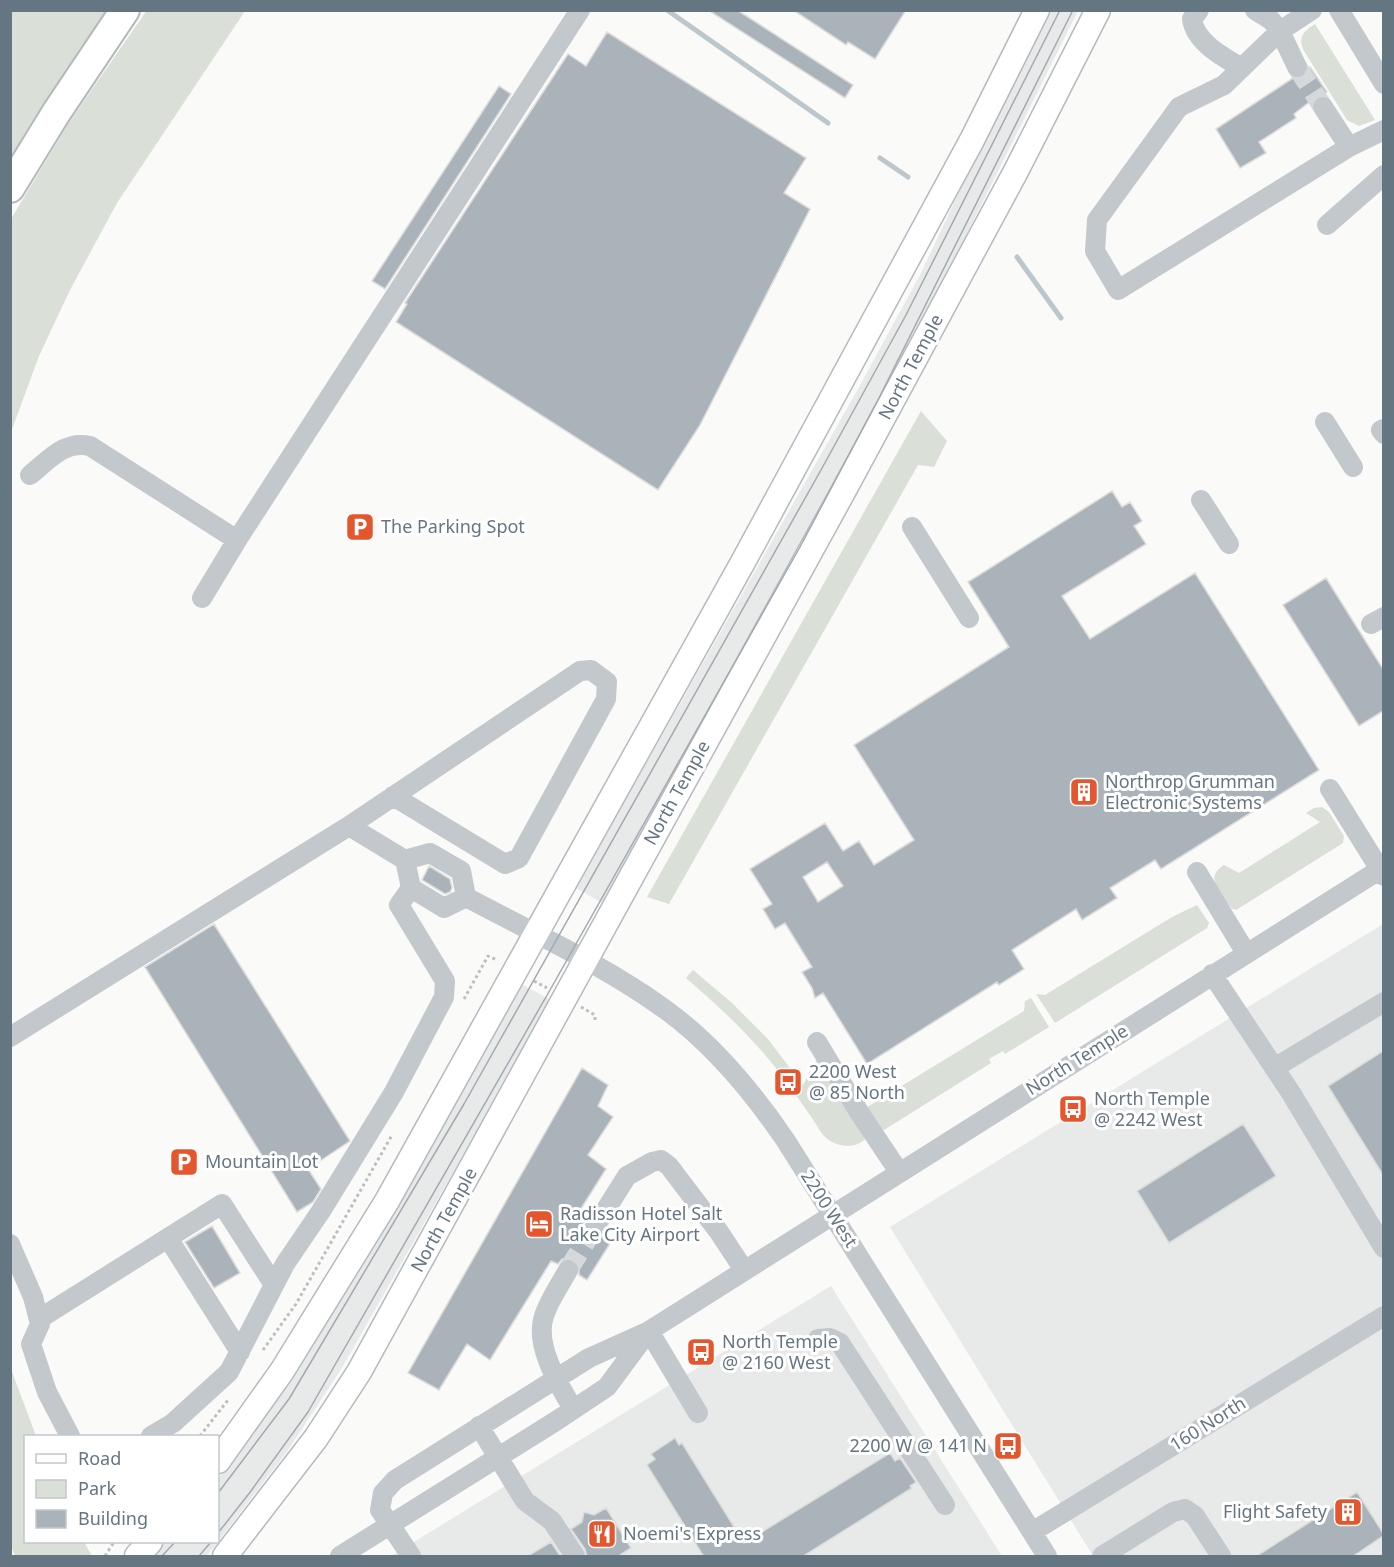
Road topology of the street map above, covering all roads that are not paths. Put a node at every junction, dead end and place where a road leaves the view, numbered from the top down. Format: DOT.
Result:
graph roads {
  1 [pos="125,10"];
  2 [pos="580,10"];
  3 [pos="1037,10"];
  4 [pos="1098,10"];
  5 [pos="1199,10"];
  6 [pos="1255,10"];
  7 [pos="1312,10"];
  8 [pos="1339,10"];
  9 [pos="1280,31"];
  10 [pos="1297,66"];
  11 [pos="1242,68"];
  12 [pos="1383,84"];
  13 [pos="1323,107"];
  14 [pos="1383,130"];
  15 [pos="1349,147"];
  16 [pos="1383,175"];
  17 [pos="10,188"];
  18 [pos="1327,225"];
  19 [pos="1325,422"];
  20 [pos="1353,468"];
  21 [pos="30,475"];
  22 [pos="1201,500"];
  23 [pos="912,527"];
  24 [pos="237,540"];
  25 [pos="1230,544"];
  26 [pos="202,598"];
  27 [pos="969,618"];
  28 [pos="1330,789"];
  29 [pos="393,796"];
  30 [pos="349,826"];
  31 [pos="405,860"];
  32 [pos="1382,871"];
  33 [pos="1197,872"];
  34 [pos="411,888"];
  35 [pos="466,897"];
  36 [pos="535,933"];
  37 [pos="1246,953"];
  38 [pos="586,960"];
  39 [pos="1212,974"];
  40 [pos="1383,1002"];
  41 [pos="10,1037"];
  42 [pos="817,1042"];
  43 [pos="1274,1068"];
  44 [pos="899,1172"];
  45 [pos="833,1214"];
  46 [pos="593,1230"];
  47 [pos="168,1238"];
  48 [pos="10,1244"];
  49 [pos="1383,1248"];
  50 [pos="568,1270"];
  51 [pos="744,1270"];
  52 [pos="274,1285"];
  53 [pos="1383,1316"];
  54 [pos="39,1318"];
  55 [pos="649,1331"];
  56 [pos="818,1339"];
  57 [pos="240,1352"];
  58 [pos="555,1378"];
  59 [pos="573,1409"];
  60 [pos="698,1413"];
  61 [pos="479,1426"];
  62 [pos="69,1435"];
  63 [pos="154,1435"];
  64 [pos="498,1457"];
  65 [pos="219,1460"];
  66 [pos="945,1505"];
  67 [pos="390,1525"];
  68 [pos="1032,1533"];
  69 [pos="149,1543"];
  70 [pos="137,1557"];
  71 [pos="225,1557"];
  72 [pos="340,1557"];
  73 [pos="411,1557"];
  74 [pos="575,1557"];
  75 [pos="1047,1557"];
  76 [pos="1102,1557"];
  77 [pos="1221,1557"];
  1 -- 17 [label="highway"];
  2 -- 24 [label="street"];
  3 -- 36 [label="main road"];
  4 -- 38 [label="main road, North Temple"];
  5 -- 11 [label="street"];
  6 -- 9 [label="street"];
  7 -- 9 [label="street"];
  8 -- 12 [label="street"];
  9 -- 10 [label="street"];
  9 -- 11 [label="street"];
  11 -- 15 [label="street"];
  13 -- 15 [label="street"];
  14 -- 15 [label="street"];
  16 -- 18 [label="street"];
  19 -- 20 [label="street"];
  21 -- 24 [label="street"];
  22 -- 25 [label="street"];
  23 -- 27 [label="street"];
  24 -- 26 [label="street"];
  28 -- 32 [label="street"];
  29 -- 29 [label="street"];
  29 -- 30 [label="street"];
  30 -- 31 [label="street"];
  30 -- 41 [label="street"];
  31 -- 34 [label="street"];
  31 -- 35 [label="street"];
  32 -- 37 [label="street, North Temple"];
  33 -- 37 [label="street"];
  34 -- 35 [label="street"];
  34 -- 52 [label="street"];
  35 -- 36 [label="street, 2200 West"];
  36 -- 38 [label="street, 2200 West"];
  36 -- 65 [label="main road"];
  37 -- 39 [label="street, North Temple"];
  38 -- 45 [label="street, 2200 West"];
  38 -- 71 [label="main road, North Temple"];
  39 -- 43 [label="street"];
  39 -- 44 [label="street, North Temple"];
  40 -- 43 [label="street"];
  42 -- 44 [label="street"];
  43 -- 49 [label="street"];
  44 -- 45 [label="street, North Temple"];
  45 -- 51 [label="street, North Temple"];
  45 -- 68 [label="street, 2200 West"];
  46 -- 51 [label="street"];
  47 -- 52 [label="street"];
  47 -- 54 [label="street"];
  47 -- 57 [label="street"];
  48 -- 54 [label="street"];
  50 -- 58 [label="street"];
  51 -- 55 [label="street, North Temple"];
  52 -- 57 [label="street"];
  53 -- 68 [label="street, 160 North"];
  54 -- 62 [label="street"];
  55 -- 58 [label="street, North Temple"];
  55 -- 59 [label="street, North Temple"];
  55 -- 60 [label="street"];
  56 -- 66 [label="street"];
  57 -- 63 [label="street"];
  58 -- 59 [label="street"];
  58 -- 61 [label="street, North Temple"];
  59 -- 64 [label="street, North Temple"];
  61 -- 64 [label="street"];
  61 -- 67 [label="street, North Temple"];
  64 -- 67 [label="street, North Temple"];
  64 -- 74 [label="street"];
  67 -- 72 [label="street, North Temple"];
  67 -- 73 [label="street"];
  68 -- 75 [label="street, 2200 West"];
  69 -- 70 [label="main road"];
  76 -- 77 [label="street"];
}
